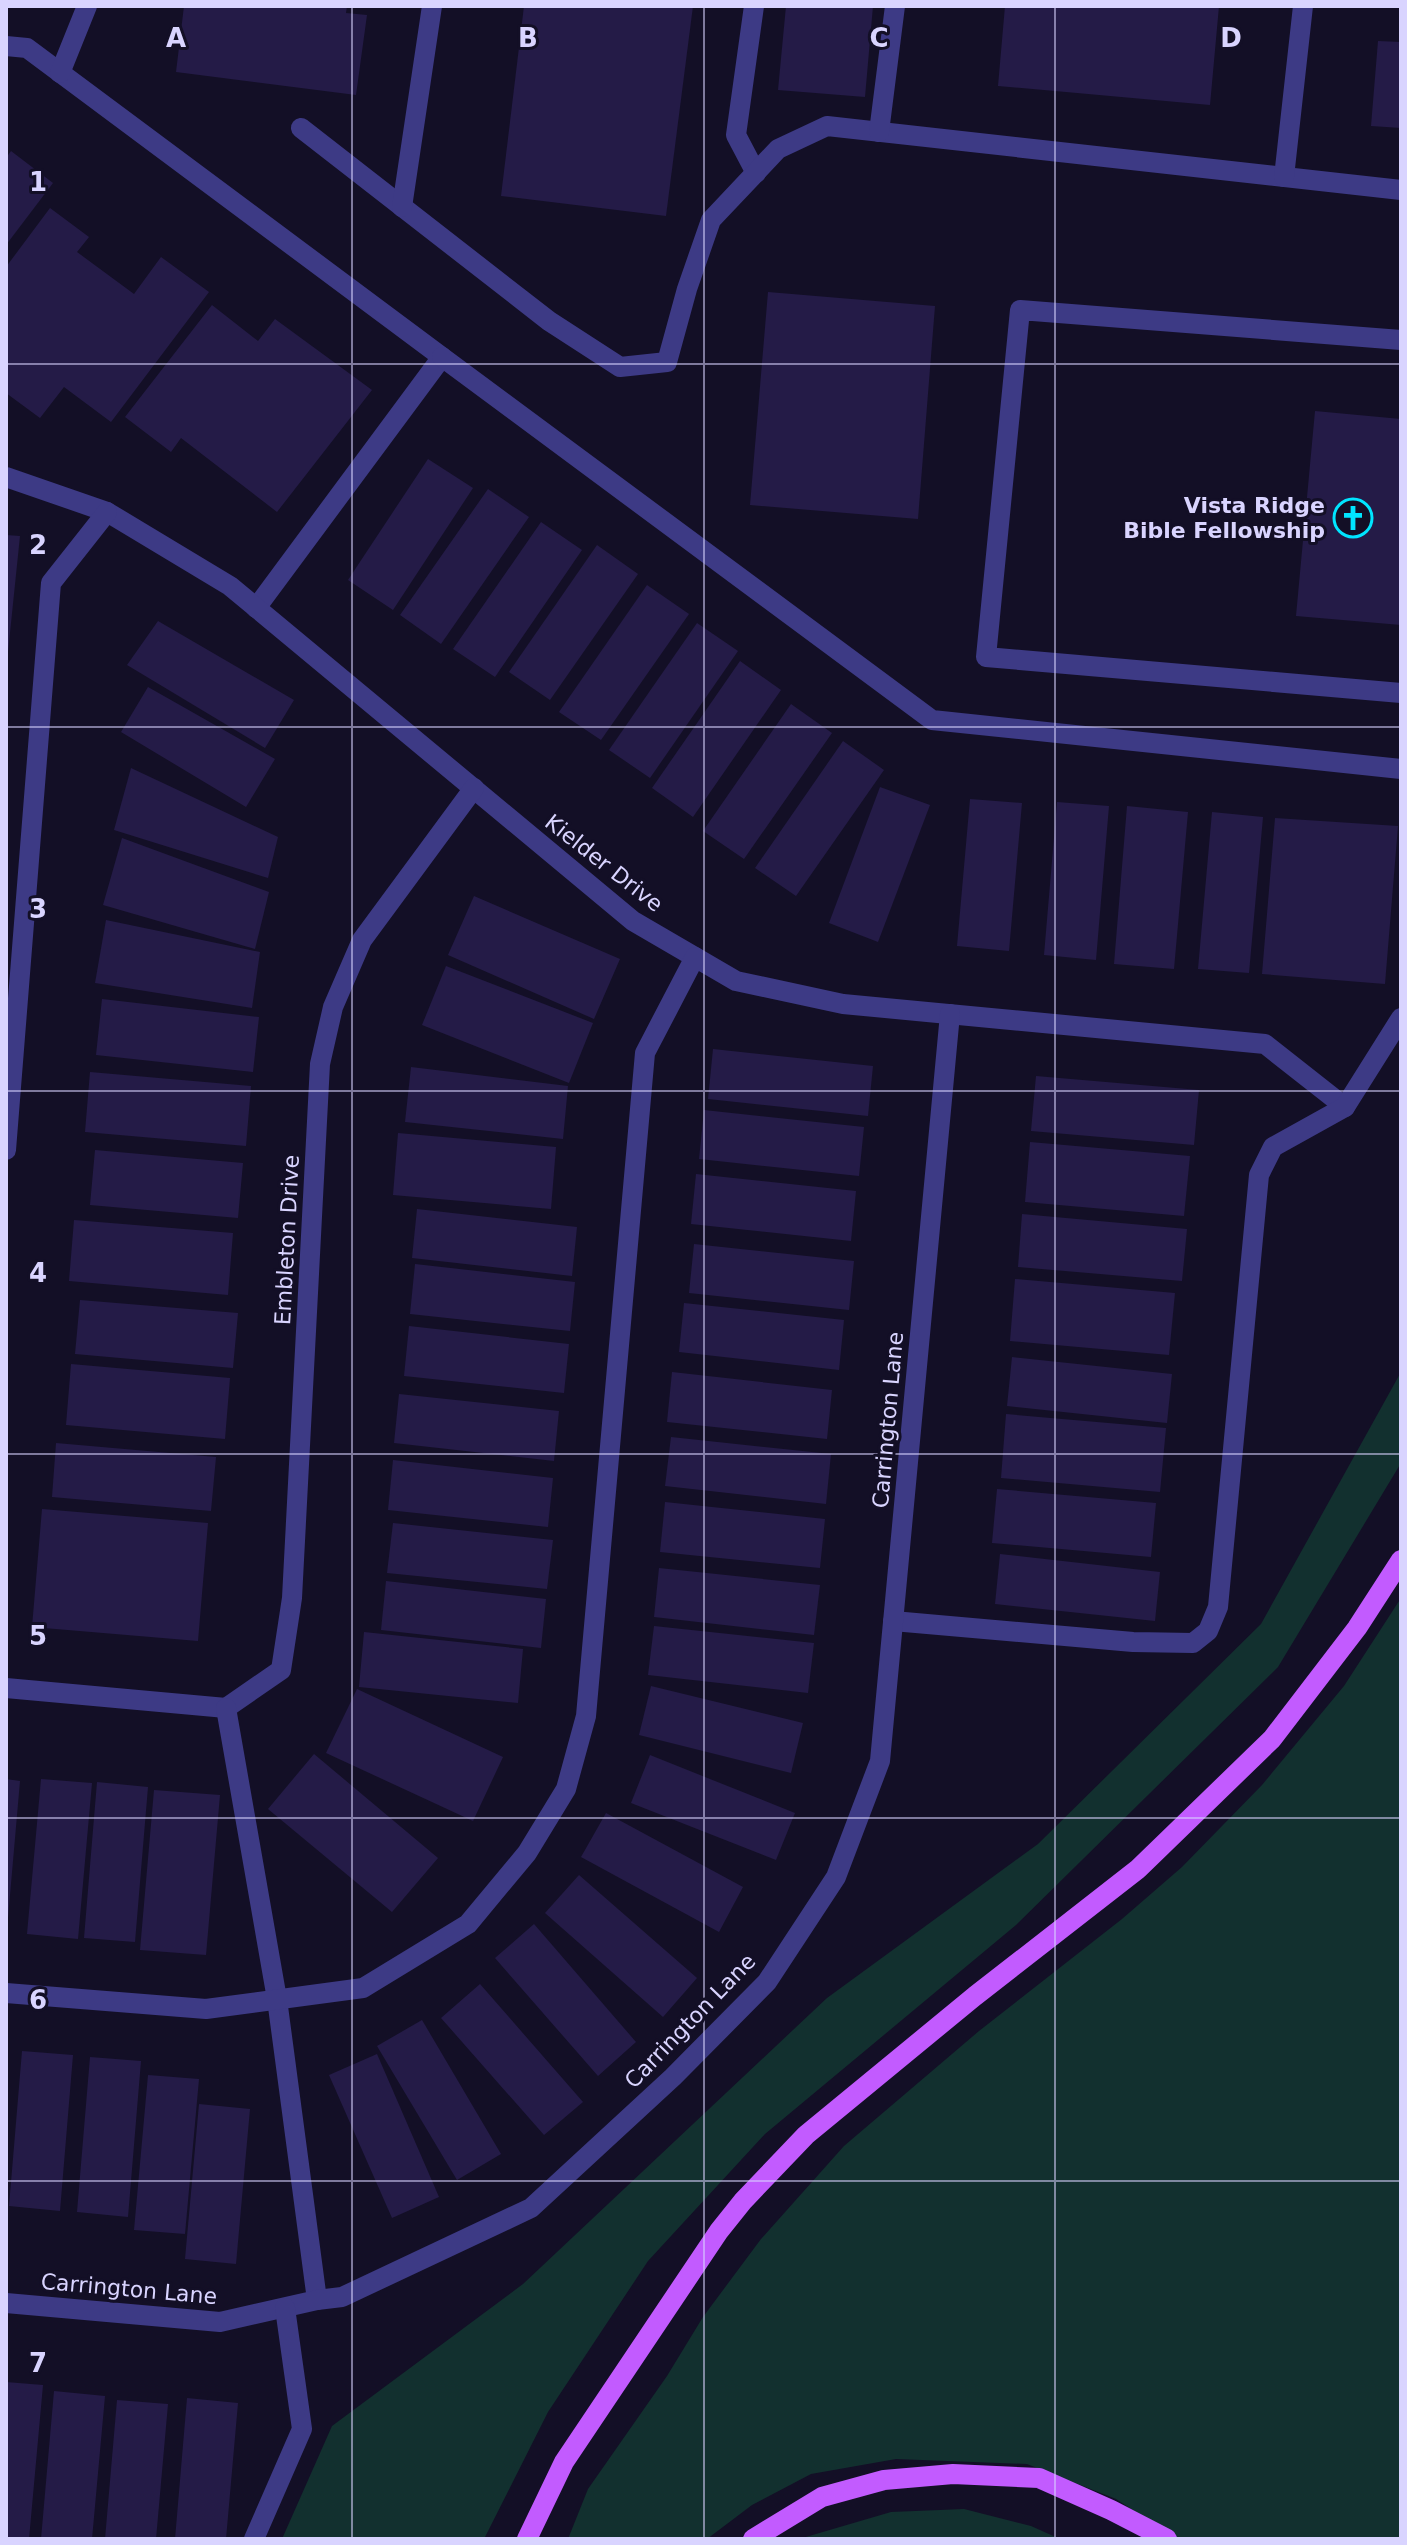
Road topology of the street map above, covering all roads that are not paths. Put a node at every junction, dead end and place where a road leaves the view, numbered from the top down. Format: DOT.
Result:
graph roads {
  1 [pos="87,6"];
  2 [pos="432,6"];
  3 [pos="754,6"];
  4 [pos="895,6"];
  5 [pos="1303,6"];
  6 [pos="6,46"];
  7 [pos="60,73"];
  8 [pos="301,128"];
  9 [pos="879,132"];
  10 [pos="756,173"];
  11 [pos="1284,177"];
  12 [pos="1401,190"];
  13 [pos="402,207"];
  14 [pos="1401,340"];
  15 [pos="442,357"];
  16 [pos="6,477"];
  17 [pos="107,512"];
  18 [pos="256,608"];
  19 [pos="1401,693"];
  20 [pos="1401,769"];
  21 [pos="474,788"];
  22 [pos="695,957"];
  23 [pos="950,1014"];
  24 [pos="1401,1018"];
  25 [pos="1345,1107"];
  26 [pos="6,1150"];
  27 [pos="1401,1560"];
  28 [pos="893,1621"];
  29 [pos="6,1688"];
  30 [pos="226,1708"];
  31 [pos="6,1993"];
  32 [pos="277,1999"];
  33 [pos="317,2300"];
  34 [pos="6,2303"];
  35 [pos="285,2308"];
  36 [pos="254,2539"];
  37 [pos="527,2539"];
  38 [pos="753,2539"];
  39 [pos="1167,2539"];
  1 -- 7 [label="street"];
  2 -- 13 [label="street"];
  3 -- 10 [label="street"];
  4 -- 9 [label="street"];
  5 -- 11 [label="street"];
  6 -- 7 [label="street"];
  7 -- 15 [label="street"];
  8 -- 13 [label="street"];
  9 -- 10 [label="street"];
  9 -- 11 [label="street"];
  10 -- 13 [label="street"];
  11 -- 12 [label="street"];
  14 -- 19 [label="street"];
  15 -- 18 [label="street"];
  15 -- 20 [label="street"];
  16 -- 17 [label="street, Kielder Drive"];
  17 -- 18 [label="street, Kielder Drive"];
  17 -- 26 [label="street"];
  18 -- 21 [label="street, Kielder Drive"];
  21 -- 22 [label="street, Kielder Drive"];
  21 -- 30 [label="street, Embleton Drive"];
  22 -- 23 [label="street, Kielder Drive"];
  22 -- 32 [label="street"];
  23 -- 25 [label="street, Kielder Drive"];
  23 -- 28 [label="street, Carrington Lane"];
  24 -- 25 [label="street"];
  25 -- 28 [label="street"];
  27 -- 37 [label="main road"];
  28 -- 33 [label="street, Carrington Lane"];
  29 -- 30 [label="street"];
  30 -- 32 [label="street"];
  31 -- 32 [label="street"];
  32 -- 33 [label="street"];
  33 -- 35 [label="street, Carrington Lane"];
  34 -- 35 [label="street, Carrington Lane"];
  35 -- 36 [label="street"];
  38 -- 39 [label="main road"];
}
